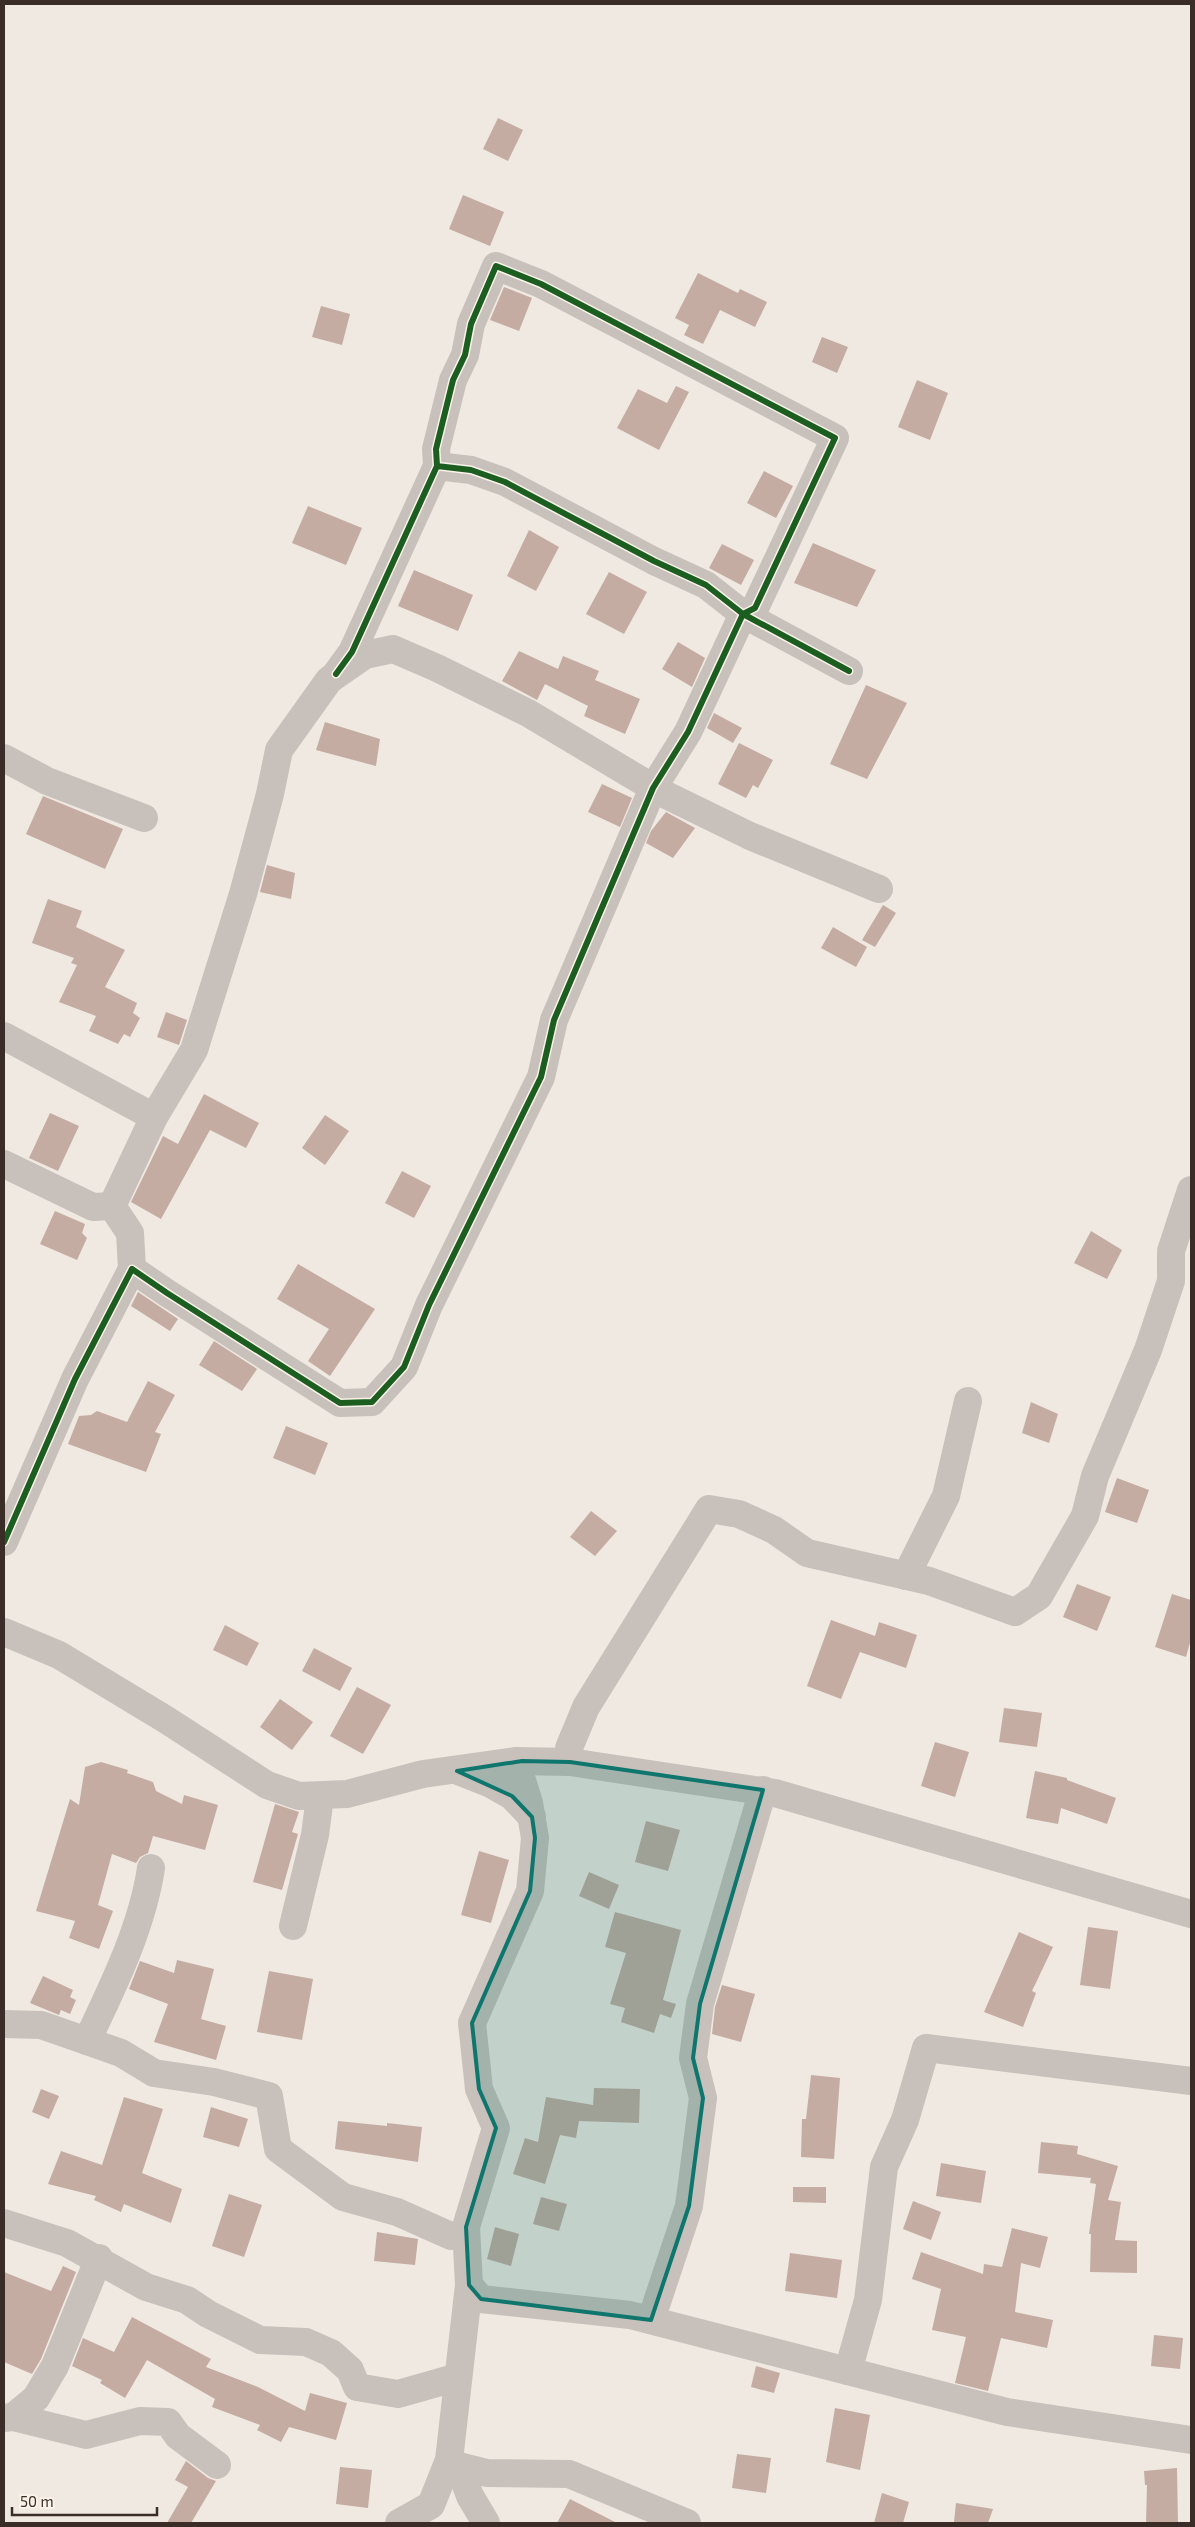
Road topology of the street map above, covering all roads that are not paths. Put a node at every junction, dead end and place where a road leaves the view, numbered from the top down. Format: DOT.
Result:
graph roads {
  1 [pos="437,466"];
  2 [pos="743,614"];
  3 [pos="849,671"];
  4 [pos="336,674"];
  5 [pos="4,758"];
  6 [pos="653,788"];
  7 [pos="144,818"];
  8 [pos="879,889"];
  9 [pos="4,1036"];
  10 [pos="154,1117"];
  11 [pos="4,1164"];
  12 [pos="1191,1190"];
  13 [pos="112,1206"];
  14 [pos="132,1269"];
  15 [pos="968,1401"];
  16 [pos="4,1542"];
  17 [pos="906,1576"];
  18 [pos="4,1632"];
  19 [pos="516,1761"];
  20 [pos="570,1762"];
  21 [pos="457,1771"];
  22 [pos="763,1790"];
  23 [pos="320,1796"];
  24 [pos="532,1817"];
  25 [pos="150,1868"];
  26 [pos="1191,1914"];
  27 [pos="293,1926"];
  28 [pos="4,2024"];
  29 [pos="87,2041"];
  30 [pos="1191,2081"];
  31 [pos="4,2223"];
  32 [pos="451,2236"];
  33 [pos="99,2258"];
  34 [pos="469,2285"];
  35 [pos="650,2320"];
  36 [pos="848,2371"];
  37 [pos="458,2377"];
  38 [pos="8,2418"];
  39 [pos="1191,2440"];
  40 [pos="454,2463"];
  41 [pos="217,2465"];
  42 [pos="399,2523"];
  43 [pos="486,2523"];
  44 [pos="687,2523"];
  1 -- 2 [label="street"];
  1 -- 2 [label="street"];
  1 -- 4 [label="street"];
  2 -- 3 [label="street"];
  2 -- 6 [label="street"];
  4 -- 6 [label="street"];
  4 -- 10 [label="street"];
  5 -- 7 [label="street"];
  6 -- 8 [label="street"];
  6 -- 14 [label="street"];
  9 -- 10 [label="street"];
  10 -- 13 [label="street"];
  11 -- 13 [label="street"];
  12 -- 17 [label="street"];
  13 -- 14 [label="street"];
  14 -- 16 [label="street"];
  15 -- 17 [label="street"];
  17 -- 20 [label="street"];
  18 -- 23 [label="street"];
  19 -- 20 [label="street"];
  19 -- 21 [label="street"];
  19 -- 24 [label="street"];
  20 -- 22 [label="street"];
  21 -- 23 [label="street"];
  21 -- 24 [label="street"];
  22 -- 26 [label="street"];
  22 -- 35 [label="street"];
  23 -- 27 [label="street"];
  24 -- 34 [label="street"];
  25 -- 29 [label="street"];
  28 -- 29 [label="street"];
  29 -- 32 [label="street"];
  30 -- 36 [label="street"];
  31 -- 33 [label="street"];
  33 -- 37 [label="street"];
  33 -- 38 [label="street"];
  34 -- 35 [label="street"];
  34 -- 37 [label="street"];
  35 -- 36 [label="street"];
  36 -- 39 [label="street"];
  37 -- 40 [label="street"];
  38 -- 41 [label="street"];
  40 -- 42 [label="street"];
  40 -- 43 [label="street"];
  40 -- 44 [label="street"];
}
